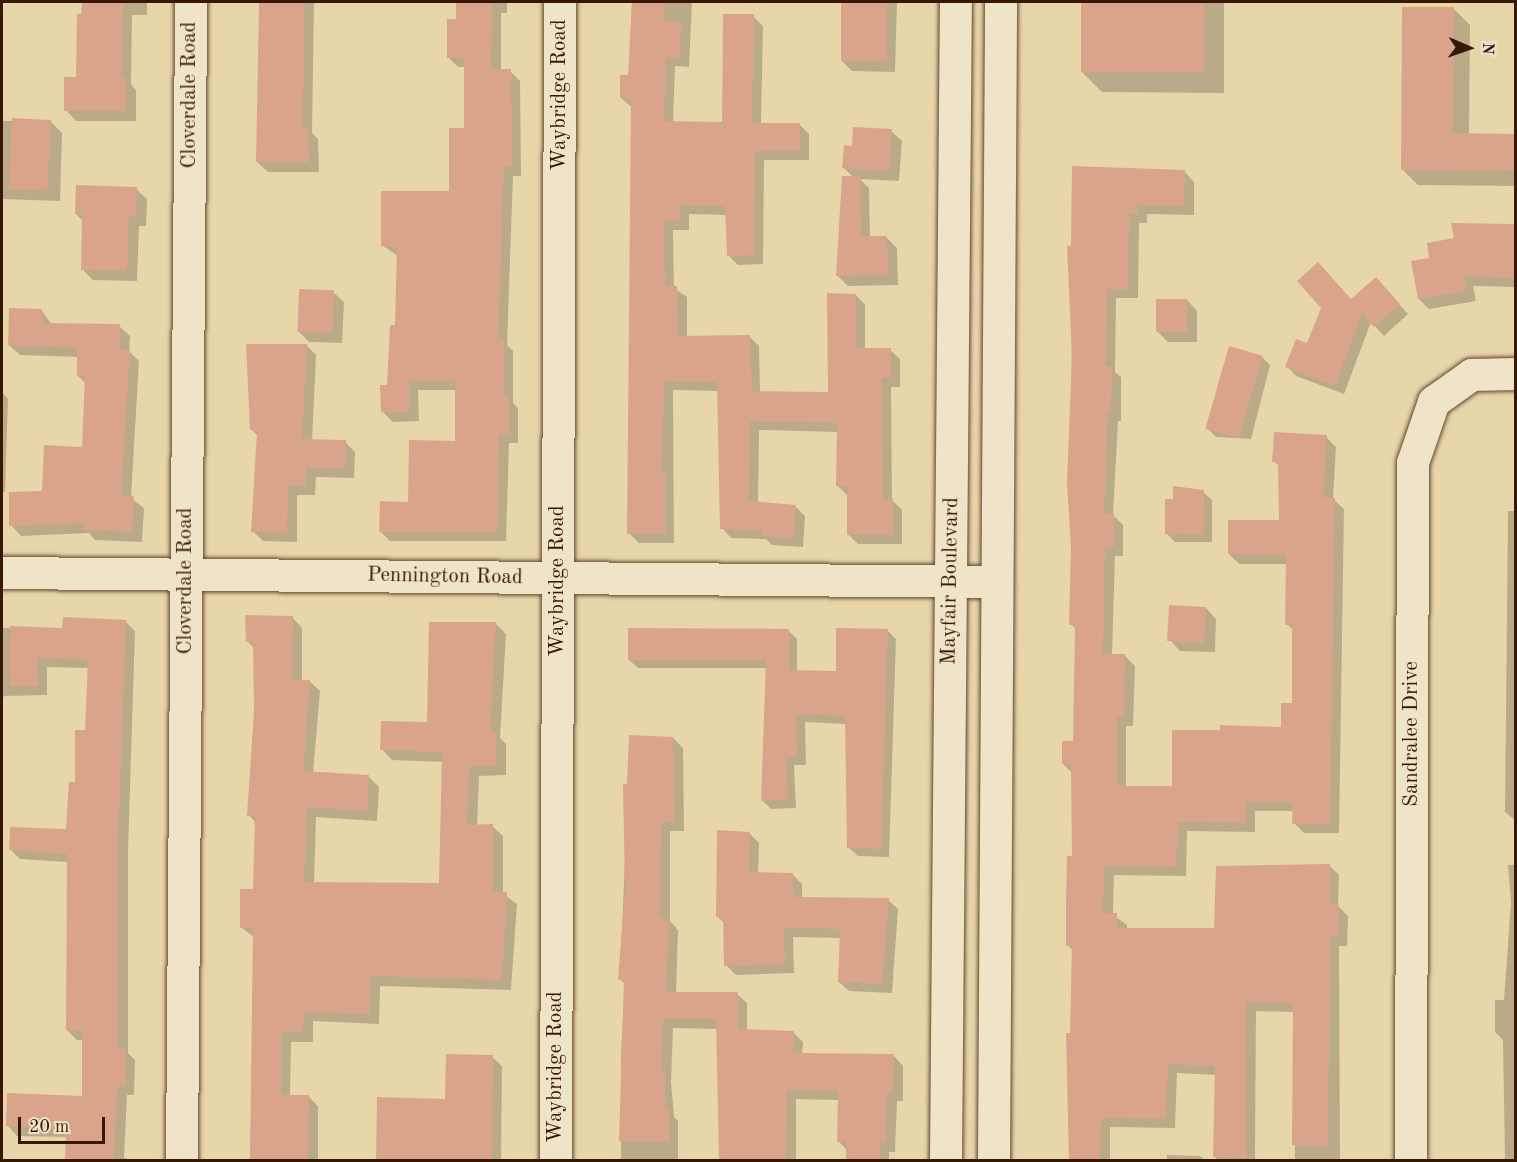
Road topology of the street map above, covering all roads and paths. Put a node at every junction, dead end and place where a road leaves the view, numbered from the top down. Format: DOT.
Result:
graph roads {
  1 [pos="191,2"];
  2 [pos="560,2"];
  3 [pos="956,2"];
  4 [pos="1001,2"];
  5 [pos="1515,374"];
  6 [pos="2,573"];
  7 [pos="187,574"];
  8 [pos="558,578"];
  9 [pos="951,581"];
  10 [pos="997,582"];
  11 [pos="182,1161"];
  12 [pos="556,1161"];
  13 [pos="946,1161"];
  14 [pos="994,1161"];
  15 [pos="1411,1161"];
  1 -- 7 [label="street, Cloverdale Road"];
  2 -- 8 [label="street, Waybridge Road"];
  3 -- 9 [label="street, Mayfair Boulevard"];
  4 -- 10 [label="street"];
  5 -- 15 [label="street, Sandralee Drive"];
  6 -- 7 [label="street, Pennington Road"];
  7 -- 8 [label="street, Pennington Road"];
  7 -- 11 [label="street, Cloverdale Road"];
  8 -- 9 [label="street, Pennington Road"];
  8 -- 12 [label="street, Waybridge Road"];
  9 -- 10 [label="street, Pennington Road"];
  9 -- 13 [label="street, Mayfair Boulevard"];
  10 -- 14 [label="street"];
}
